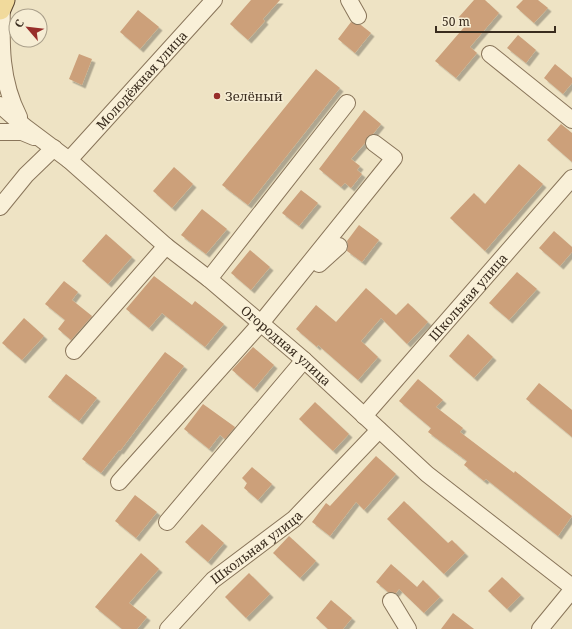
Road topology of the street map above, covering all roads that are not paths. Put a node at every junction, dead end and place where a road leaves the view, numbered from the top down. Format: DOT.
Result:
graph roads {
  1 [pos="214,0"];
  2 [pos="349,0"];
  3 [pos="2,4"];
  4 [pos="358,16"];
  5 [pos="490,54"];
  6 [pos="347,103"];
  7 [pos="0,105"];
  8 [pos="572,120"];
  9 [pos="25,127"];
  10 [pos="0,132"];
  11 [pos="374,142"];
  12 [pos="48,144"];
  13 [pos="69,160"];
  14 [pos="572,178"];
  15 [pos="0,207"];
  16 [pos="166,246"];
  17 [pos="339,246"];
  18 [pos="209,279"];
  19 [pos="264,326"];
  20 [pos="74,351"];
  21 [pos="304,360"];
  22 [pos="364,416"];
  23 [pos="379,430"];
  24 [pos="119,482"];
  25 [pos="167,522"];
  26 [pos="572,588"];
  27 [pos="391,601"];
  28 [pos="168,629"];
  29 [pos="408,629"];
  30 [pos="540,629"];
  1 -- 13 [label="street, Молодёжная улица"];
  2 -- 4 [label="street"];
  3 -- 9 [label="street"];
  5 -- 8 [label="street"];
  6 -- 18 [label="street"];
  7 -- 9 [label="street, Огородная улица"];
  9 -- 12 [label="street, Огородная улица"];
  10 -- 12 [label="street"];
  11 -- 19 [label="street"];
  12 -- 13 [label="street, Огородная улица"];
  12 -- 15 [label="street"];
  13 -- 16 [label="street, Огородная улица"];
  14 -- 22 [label="street, Школьная улица"];
  16 -- 18 [label="street, Огородная улица"];
  16 -- 20 [label="street"];
  17 -- 19 [label="street"];
  18 -- 19 [label="street, Огородная улица"];
  19 -- 21 [label="street, Огородная улица"];
  19 -- 24 [label="street"];
  21 -- 22 [label="street, Огородная улица"];
  21 -- 25 [label="street"];
  22 -- 23 [label="street, Огородная улица"];
  23 -- 26 [label="street, Огородная улица"];
  23 -- 28 [label="street, Школьная улица"];
  26 -- 30 [label="street"];
  27 -- 29 [label="street"];
}
